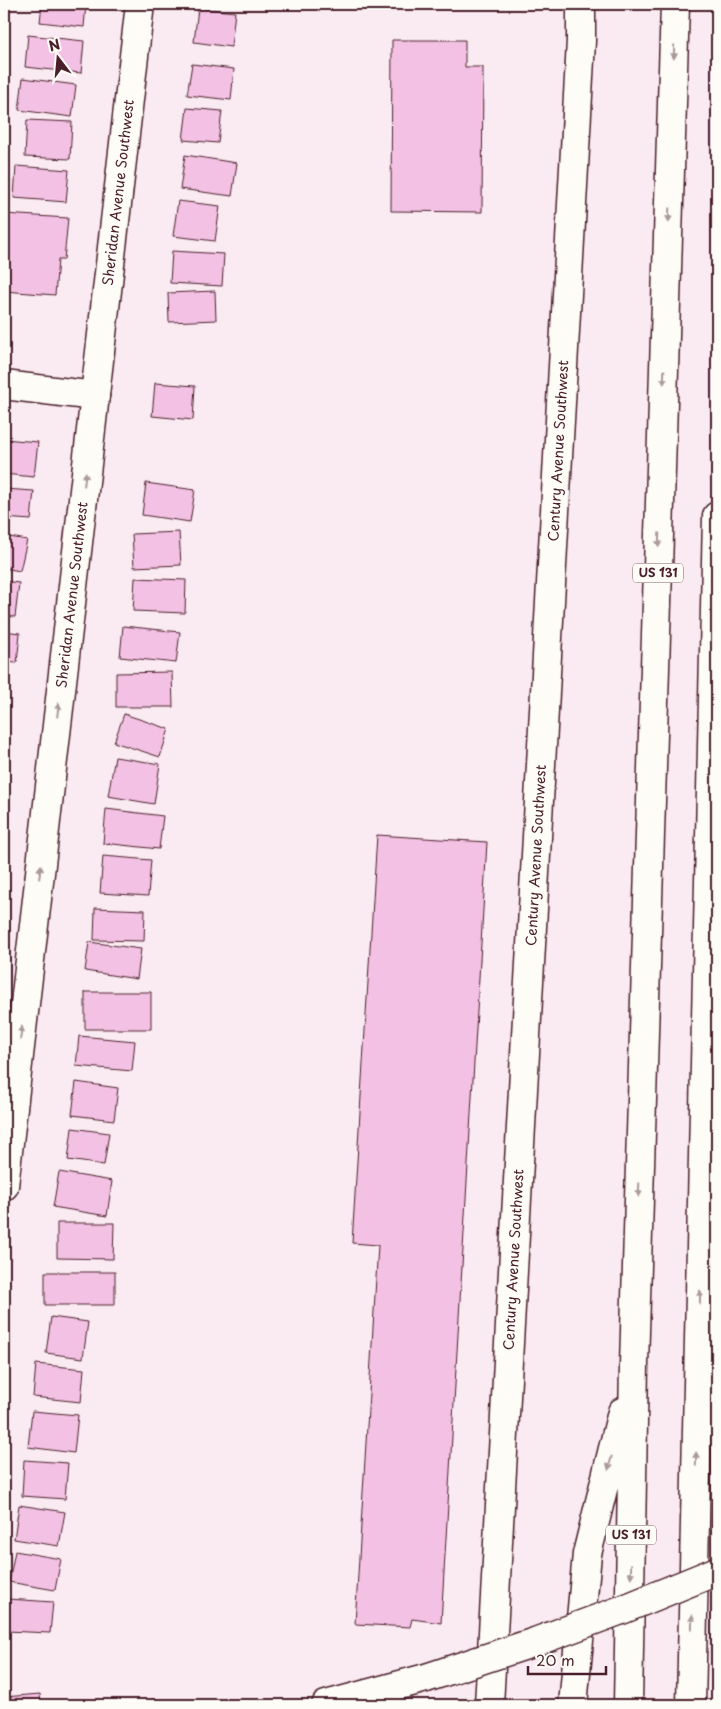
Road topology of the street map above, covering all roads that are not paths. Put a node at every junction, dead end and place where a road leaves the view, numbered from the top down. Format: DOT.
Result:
graph roads {
  1 [pos="140,4"];
  2 [pos="581,4"];
  3 [pos="675,4"];
  4 [pos="4,385"];
  5 [pos="95,396"];
  6 [pos="717,516"];
  7 [pos="4,1186"];
  8 [pos="634,1365"];
  9 [pos="717,1570"];
  10 [pos="326,1705"];
  11 [pos="489,1705"];
  12 [pos="573,1705"];
  13 [pos="628,1705"];
  14 [pos="690,1705"];
  1 -- 5 [label="main road, Sheridan Avenue Southwest"];
  2 -- 11 [label="main road, Century Avenue Southwest"];
  3 -- 8 [label="main road, US 131, one-way"];
  4 -- 5 [label="main road"];
  7 -- 5 [label="main road, Sheridan Avenue Southwest, one-way"];
  14 -- 6 [label="main road, one-way"];
  8 -- 12 [label="main road, one-way"];
  8 -- 13 [label="main road, US 131, one-way"];
  9 -- 10 [label="main road, bridge"];
}
